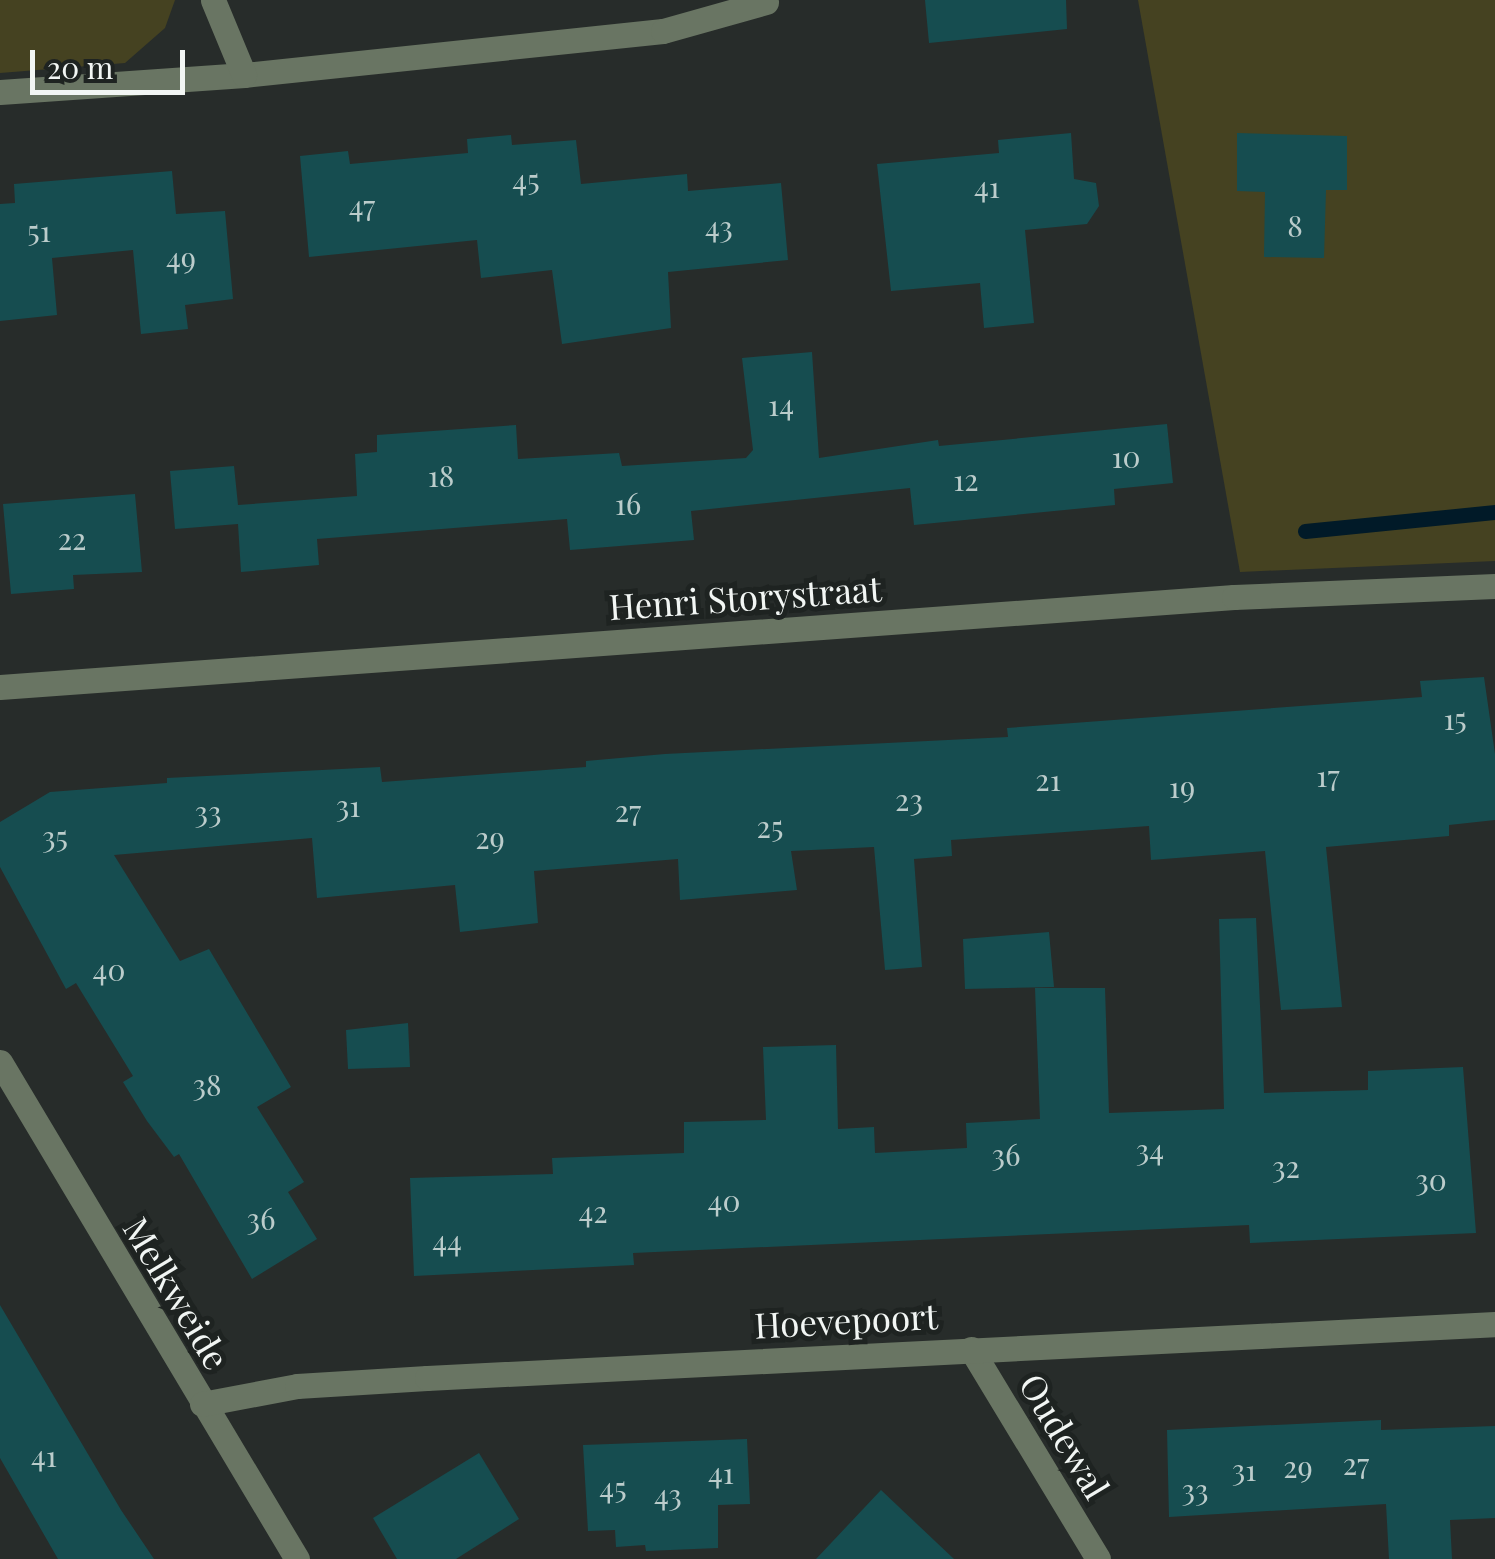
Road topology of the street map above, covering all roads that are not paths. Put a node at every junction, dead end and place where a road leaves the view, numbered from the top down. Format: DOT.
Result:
graph roads {
  1 [pos="214,0"];
  2 [pos="766,2"];
  3 [pos="244,75"];
  4 [pos="0,92"];
  5 [pos="1495,586"];
  6 [pos="0,687"];
  7 [pos="0,1062"];
  8 [pos="1495,1324"];
  9 [pos="971,1348"];
  10 [pos="202,1404"];
  11 [pos="297,1559"];
  12 [pos="1098,1559"];
  1 -- 3 [label="street"];
  2 -- 3 [label="street"];
  3 -- 4 [label="street"];
  5 -- 6 [label="street, Henri Storystraat"];
  7 -- 10 [label="street, Melkweide"];
  8 -- 9 [label="street, Hoevepoort"];
  9 -- 10 [label="street, Hoevepoort"];
  9 -- 12 [label="street, Oudewal"];
  10 -- 11 [label="street, Melkweide"];
}
